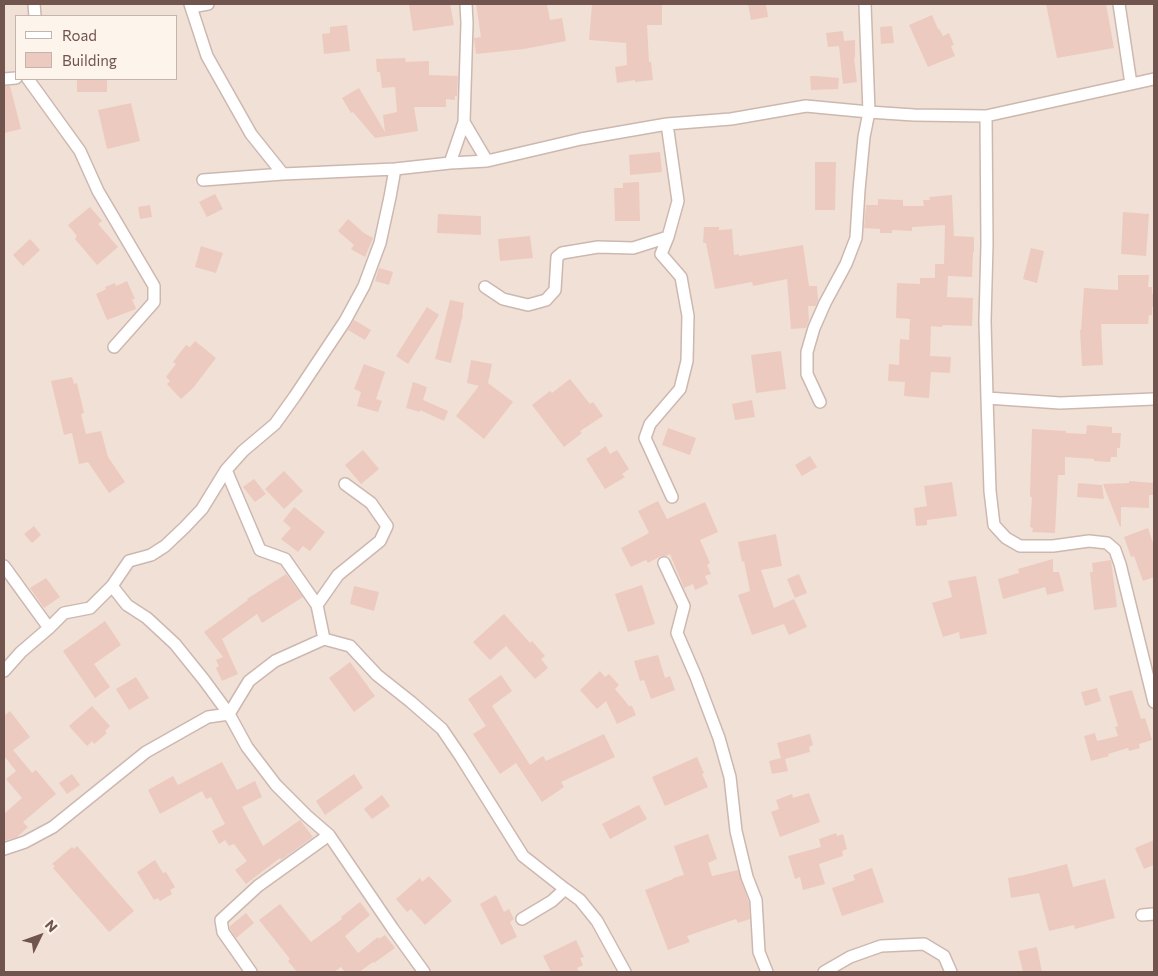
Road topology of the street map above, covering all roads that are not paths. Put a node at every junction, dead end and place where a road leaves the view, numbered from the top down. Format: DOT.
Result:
graph roads {
  1 [pos="208,4"];
  2 [pos="466,4"];
  3 [pos="865,4"];
  4 [pos="1119,4"];
  5 [pos="191,5"];
  6 [pos="1154,79"];
  7 [pos="29,80"];
  8 [pos="1131,84"];
  9 [pos="869,112"];
  10 [pos="986,116"];
  11 [pos="464,122"];
  12 [pos="667,124"];
  13 [pos="486,161"];
  14 [pos="450,162"];
  15 [pos="395,169"];
  16 [pos="283,174"];
  17 [pos="204,180"];
  18 [pos="668,236"];
  19 [pos="485,287"];
  20 [pos="114,347"];
  21 [pos="987,398"];
  22 [pos="1154,399"];
  23 [pos="820,402"];
  24 [pos="226,470"];
  25 [pos="345,484"];
  26 [pos="672,497"];
  27 [pos="664,563"];
  28 [pos="4,566"];
  29 [pos="112,586"];
  30 [pos="317,606"];
  31 [pos="49,628"];
  32 [pos="324,640"];
  33 [pos="22,652"];
  34 [pos="4,660"];
  35 [pos="1150,660"];
  36 [pos="4,671"];
  37 [pos="1154,702"];
  38 [pos="229,714"];
  39 [pos="329,835"];
  40 [pos="4,849"];
  41 [pos="565,889"];
  42 [pos="1154,914"];
  43 [pos="1142,915"];
  44 [pos="522,919"];
  45 [pos="251,972"];
  46 [pos="424,972"];
  47 [pos="625,972"];
  48 [pos="767,972"];
  49 [pos="824,972"];
  50 [pos="951,972"];
  1 -- 5 [label="street"];
  2 -- 11 [label="street"];
  3 -- 9 [label="street"];
  4 -- 8 [label="street"];
  5 -- 16 [label="street"];
  6 -- 8 [label="street"];
  7 -- 20 [label="street"];
  8 -- 10 [label="street"];
  9 -- 10 [label="street"];
  9 -- 12 [label="street"];
  9 -- 23 [label="street"];
  10 -- 21 [label="street"];
  11 -- 13 [label="street"];
  11 -- 14 [label="street"];
  12 -- 13 [label="street"];
  12 -- 18 [label="street"];
  13 -- 14 [label="street"];
  14 -- 15 [label="street"];
  15 -- 16 [label="street"];
  15 -- 24 [label="street"];
  16 -- 17 [label="street"];
  18 -- 19 [label="street"];
  18 -- 26 [label="street"];
  21 -- 22 [label="street"];
  21 -- 35 [label="street"];
  24 -- 29 [label="street"];
  24 -- 30 [label="street"];
  25 -- 30 [label="street"];
  27 -- 48 [label="street"];
  28 -- 31 [label="street"];
  29 -- 31 [label="street"];
  29 -- 38 [label="street"];
  30 -- 32 [label="street"];
  31 -- 33 [label="street"];
  32 -- 38 [label="street"];
  32 -- 41 [label="street"];
  33 -- 34 [label="street"];
  33 -- 36 [label="street"];
  35 -- 37 [label="street"];
  38 -- 39 [label="street"];
  38 -- 40 [label="street"];
  39 -- 45 [label="street"];
  39 -- 46 [label="street"];
  41 -- 44 [label="street"];
  41 -- 47 [label="street"];
  42 -- 43 [label="street"];
  49 -- 50 [label="street"];
}
